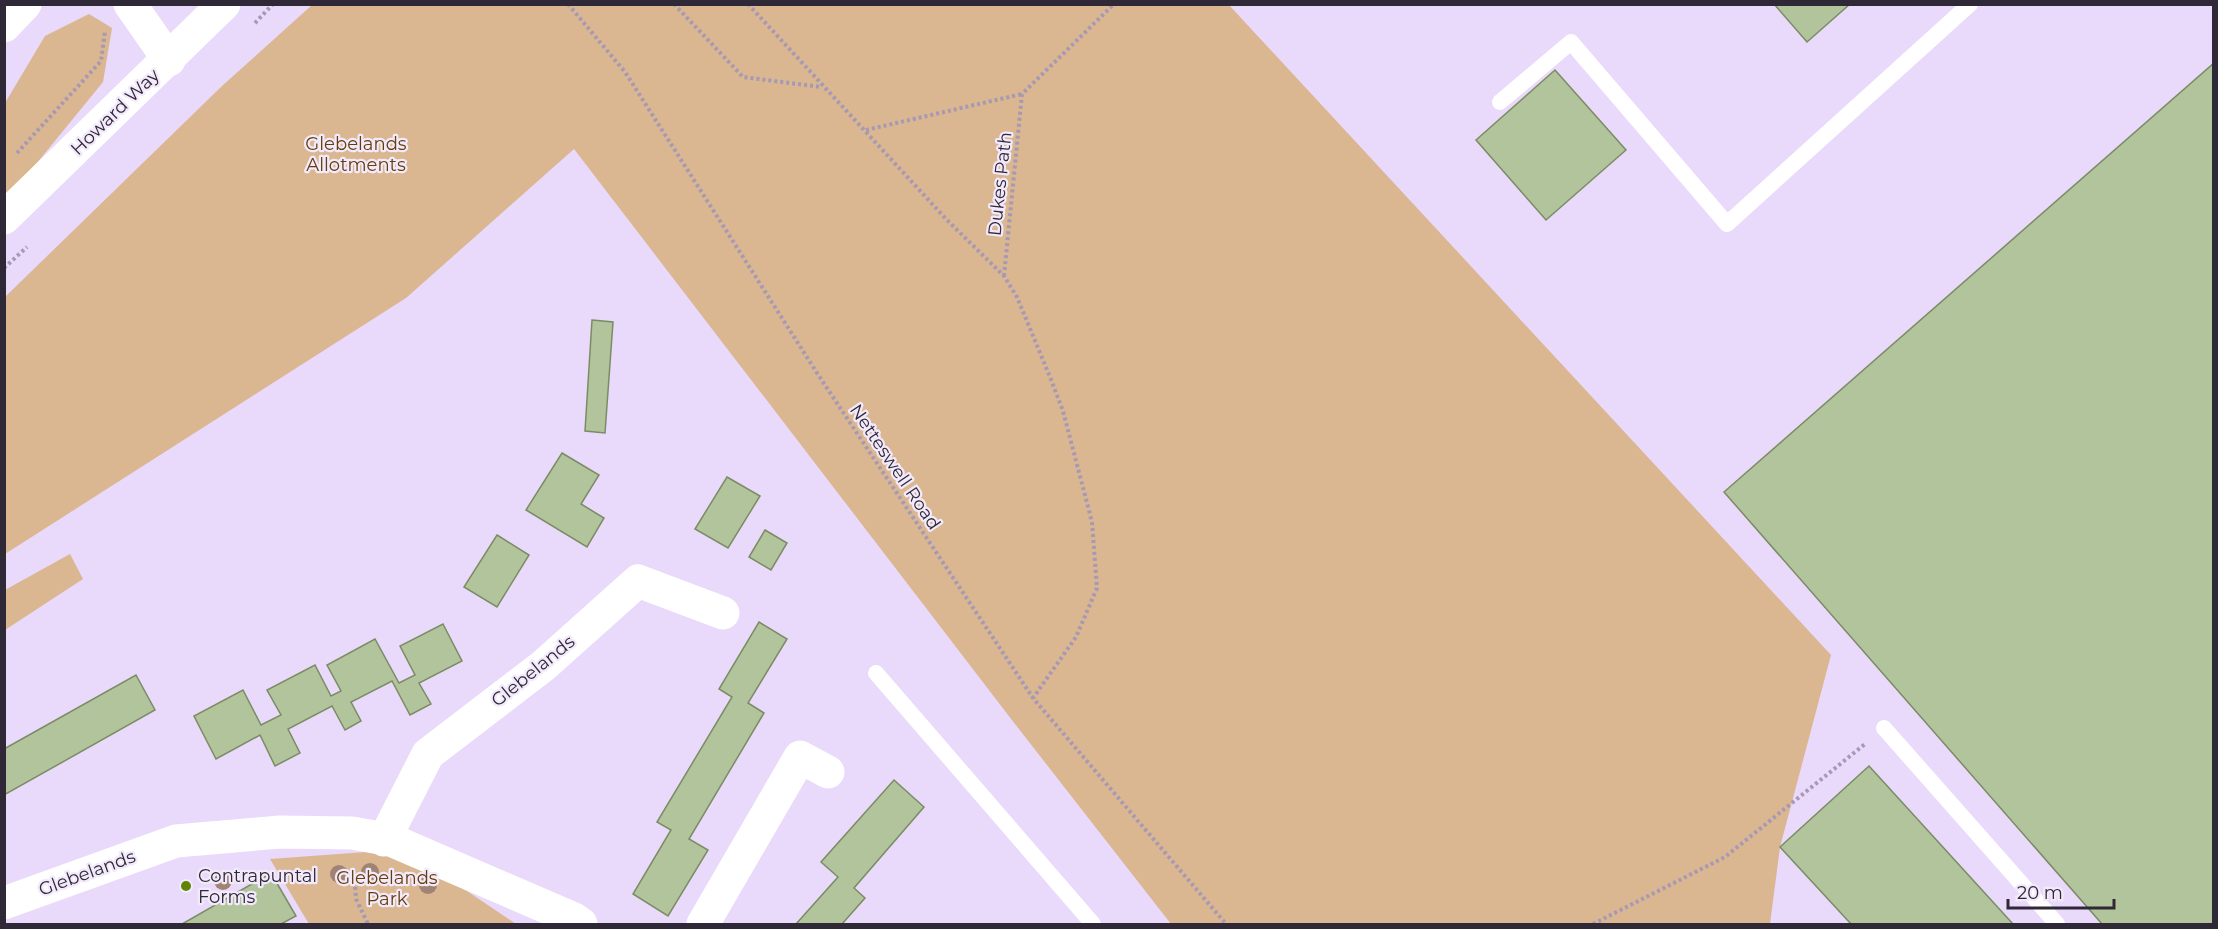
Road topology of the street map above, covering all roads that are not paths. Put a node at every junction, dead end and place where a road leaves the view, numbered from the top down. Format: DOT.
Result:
graph roads {
  1 [pos="25,4"];
  2 [pos="224,4"];
  3 [pos="1970,4"];
  4 [pos="119,12"];
  5 [pos="4,26"];
  6 [pos="168,60"];
  7 [pos="1500,102"];
  8 [pos="4,218"];
  9 [pos="723,613"];
  10 [pos="876,673"];
  11 [pos="1884,728"];
  12 [pos="828,772"];
  13 [pos="384,840"];
  14 [pos="4,903"];
  15 [pos="581,924"];
  16 [pos="703,924"];
  17 [pos="1093,924"];
  18 [pos="2057,924"];
  1 -- 5 [label="street"];
  2 -- 6 [label="street, Howard Way"];
  3 -- 7 [label="lane"];
  4 -- 6 [label="street"];
  6 -- 8 [label="street, Howard Way"];
  9 -- 13 [label="street, Glebelands"];
  10 -- 17 [label="lane"];
  11 -- 18 [label="lane"];
  12 -- 16 [label="street"];
  13 -- 14 [label="street, Glebelands"];
  13 -- 15 [label="street, Glebelands"];
}
